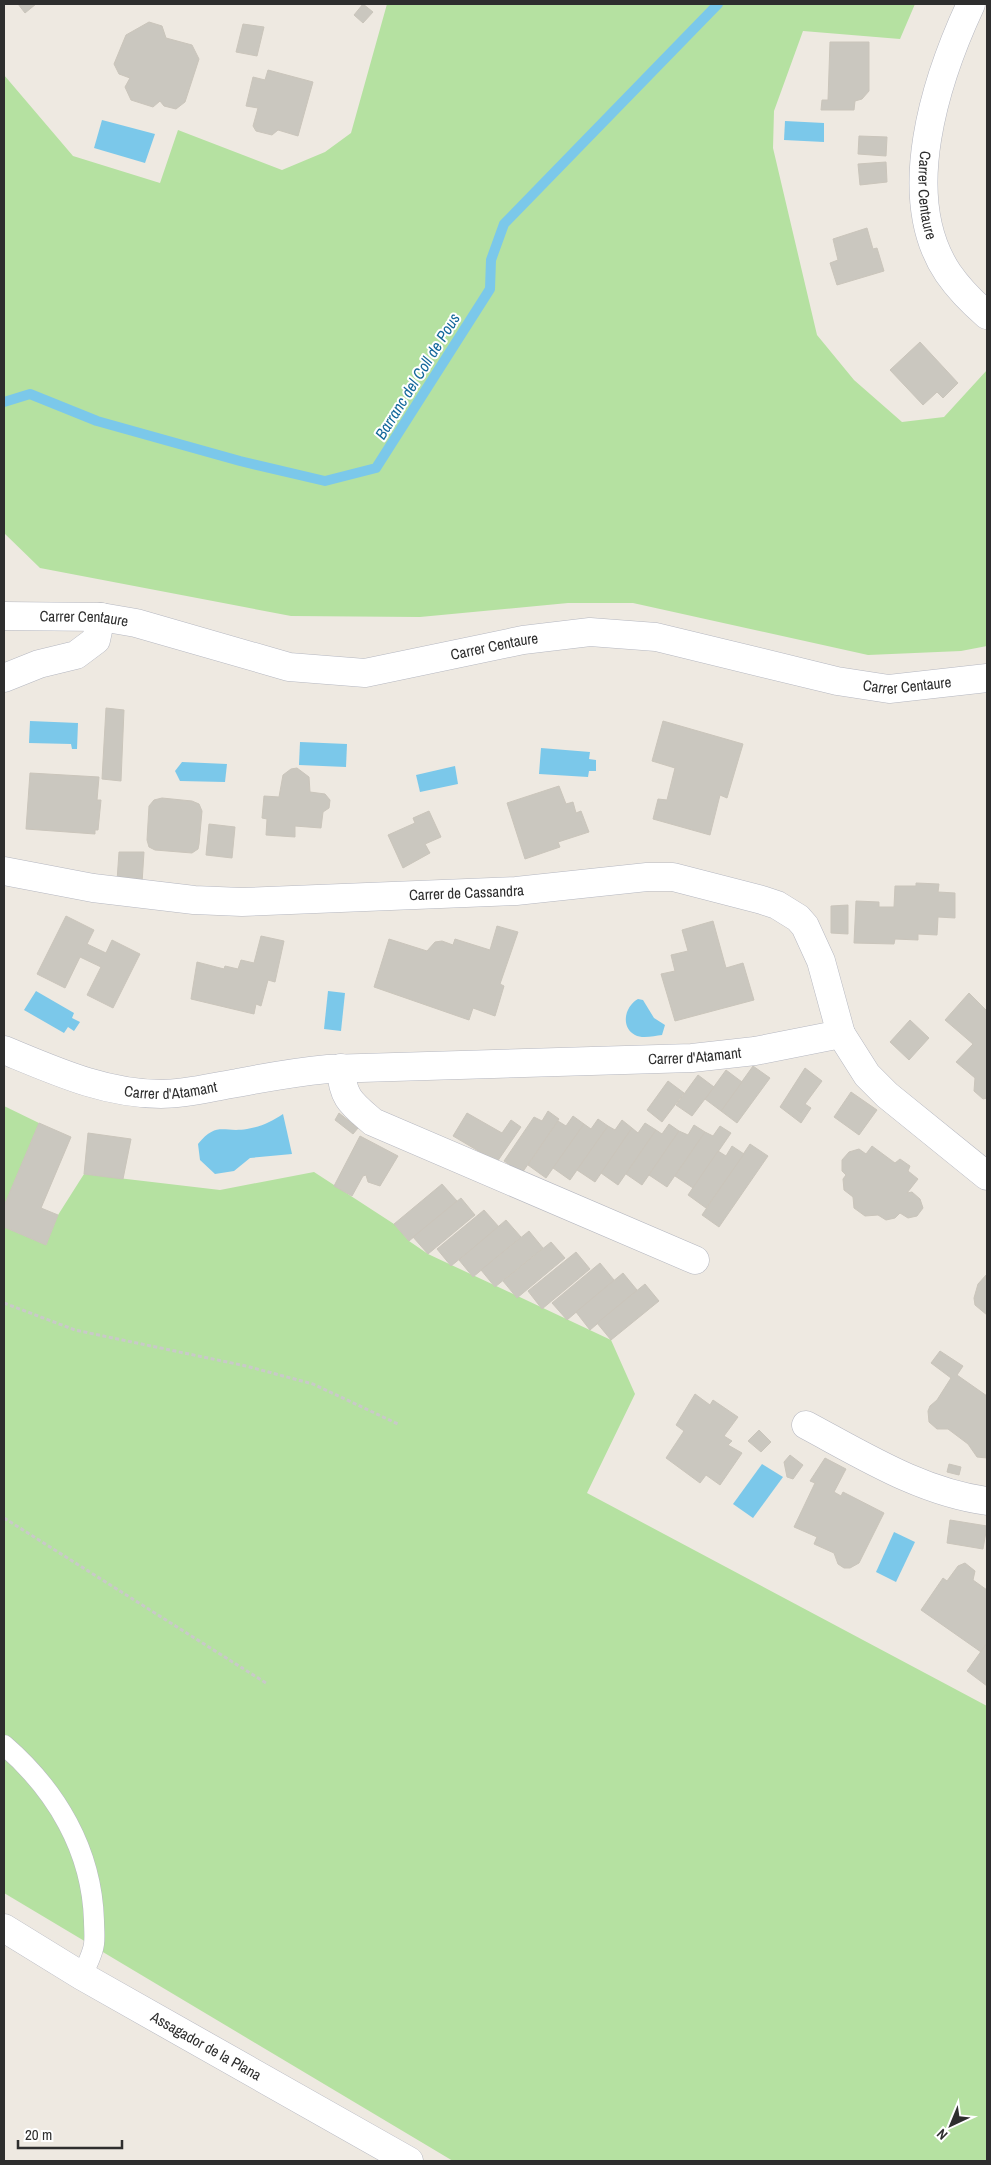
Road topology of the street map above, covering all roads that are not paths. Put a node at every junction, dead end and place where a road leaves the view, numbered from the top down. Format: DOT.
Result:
graph roads {
  1 [pos="971,4"];
  2 [pos="987,315"];
  3 [pos="4,616"];
  4 [pos="101,617"];
  5 [pos="4,678"];
  6 [pos="987,678"];
  7 [pos="4,871"];
  8 [pos="841,1034"];
  9 [pos="4,1050"];
  10 [pos="341,1068"];
  11 [pos="987,1176"];
  12 [pos="695,1260"];
  13 [pos="806,1425"];
  14 [pos="987,1501"];
  15 [pos="4,1745"];
  16 [pos="4,1928"];
  17 [pos="82,1976"];
  18 [pos="409,2161"];
  1 -- 2 [label="street, Carrer Centaure"];
  3 -- 4 [label="street, Carrer Centaure"];
  4 -- 5 [label="street"];
  4 -- 6 [label="street, Carrer Centaure"];
  7 -- 8 [label="street, Carrer de Cassandra"];
  8 -- 10 [label="street, Carrer d'Atamant"];
  8 -- 11 [label="street"];
  9 -- 10 [label="street, Carrer d'Atamant"];
  10 -- 12 [label="street"];
  13 -- 14 [label="street"];
  15 -- 17 [label="lane"];
  16 -- 17 [label="street, Assagador de la Plana"];
  17 -- 18 [label="street, Assagador de la Plana"];
}
